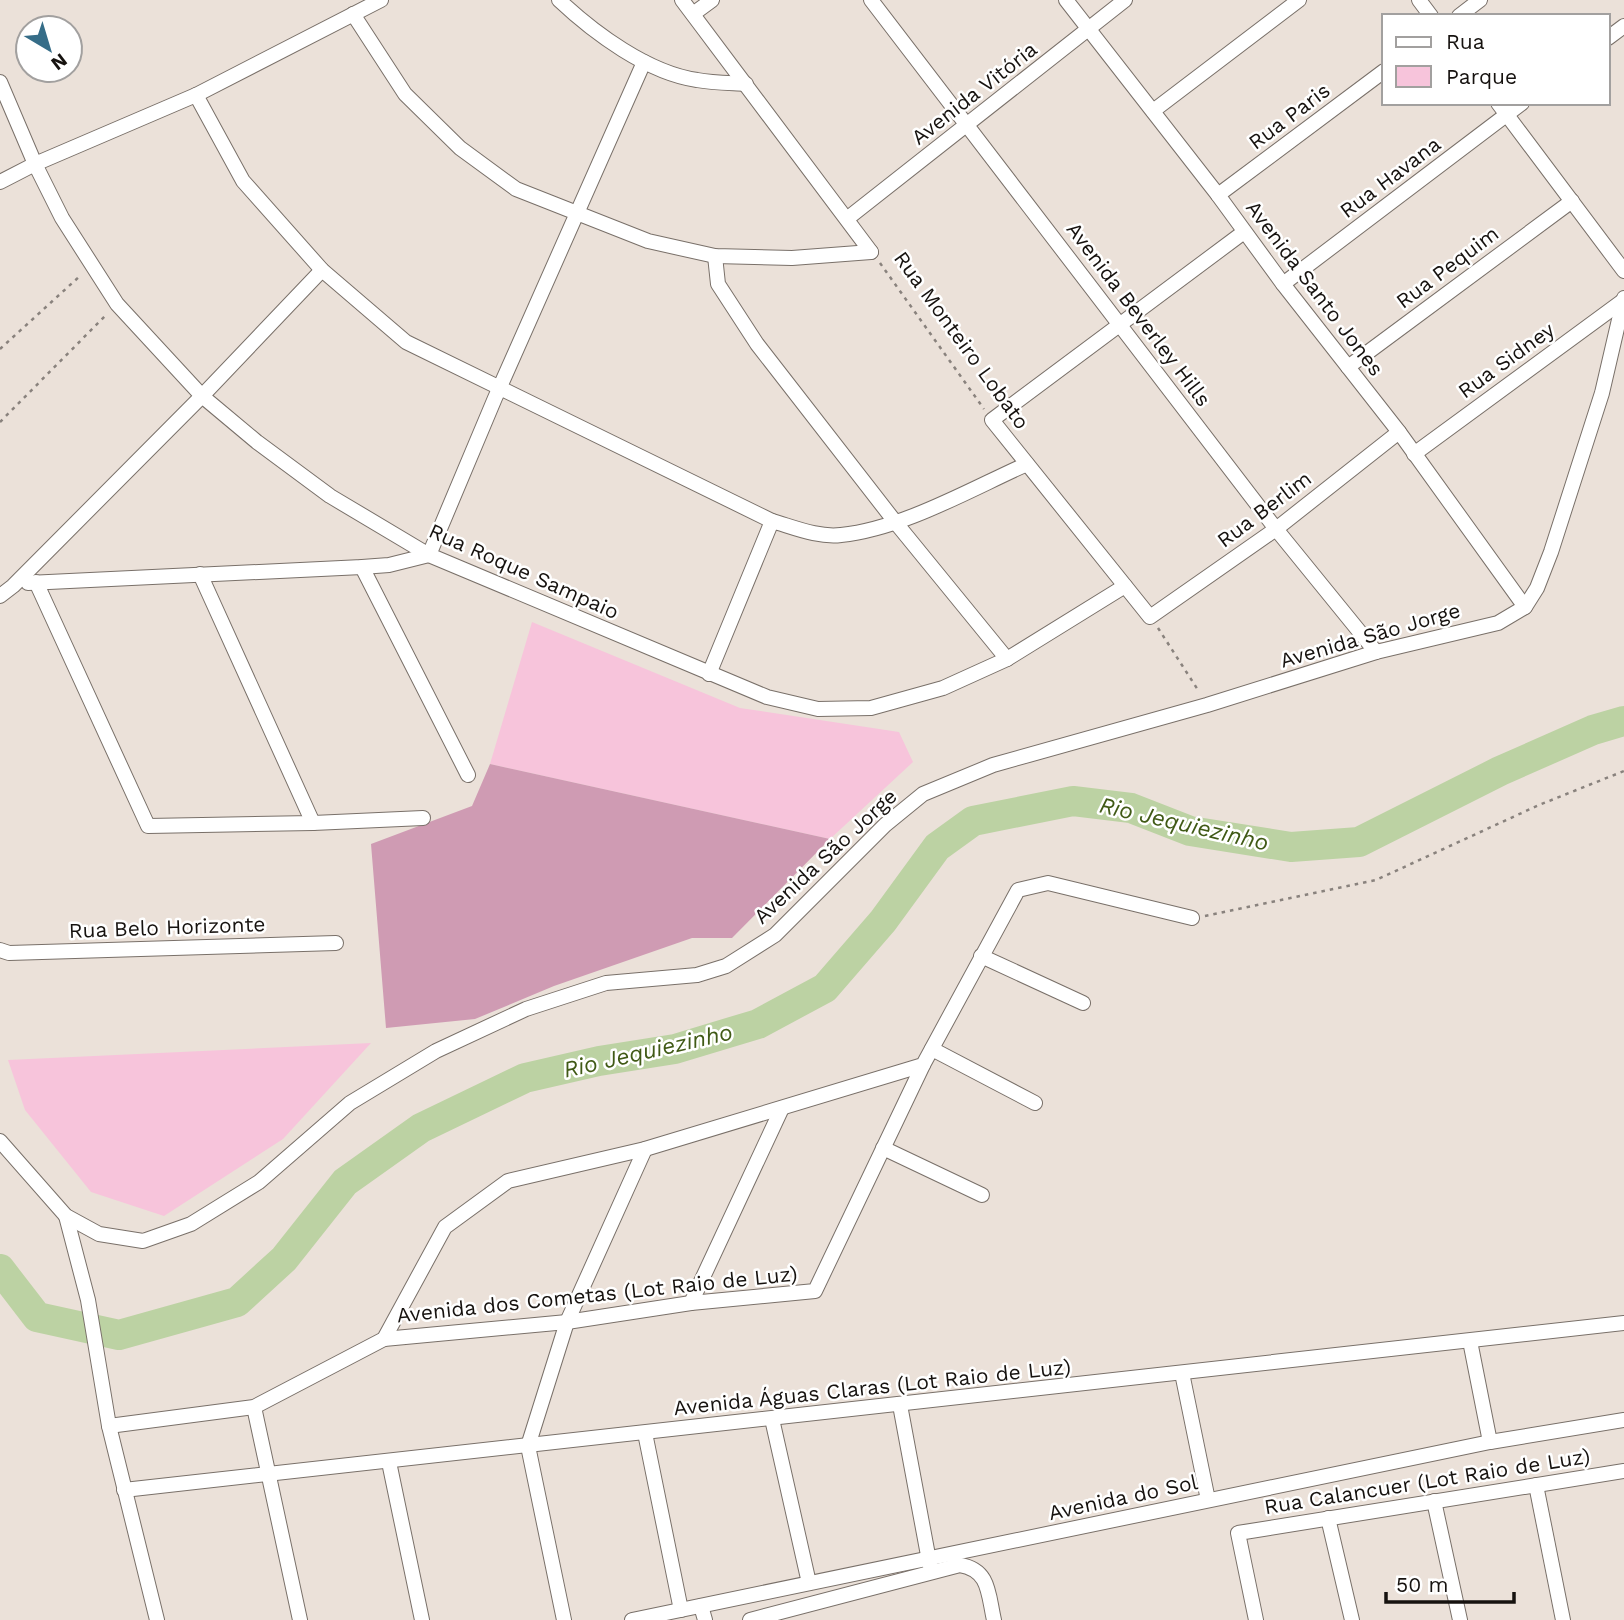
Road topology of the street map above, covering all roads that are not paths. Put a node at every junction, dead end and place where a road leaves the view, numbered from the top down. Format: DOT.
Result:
graph roads {
  1 [pos="381,0"];
  2 [pos="559,0"];
  3 [pos="682,0"];
  4 [pos="712,0"];
  5 [pos="871,0"];
  6 [pos="1066,0"];
  7 [pos="1125,0"];
  8 [pos="1299,0"];
  9 [pos="1480,0"];
  10 [pos="353,14"];
  11 [pos="693,14"];
  12 [pos="1462,14"];
  13 [pos="1087,29"];
  14 [pos="644,62"];
  15 [pos="1382,73"];
  16 [pos="0,82"];
  17 [pos="746,84"];
  18 [pos="196,95"];
  19 [pos="1502,109"];
  20 [pos="1153,111"];
  21 [pos="968,125"];
  22 [pos="35,164"];
  23 [pos="0,182"];
  24 [pos="1218,195"];
  25 [pos="1572,201"];
  26 [pos="577,214"];
  27 [pos="848,218"];
  28 [pos="1244,232"];
  29 [pos="715,256"];
  30 [pos="322,270"];
  31 [pos="1624,271"];
  32 [pos="1283,285"];
  33 [pos="1624,299"];
  34 [pos="1121,325"];
  35 [pos="1348,367"];
  36 [pos="499,388"];
  37 [pos="202,396"];
  38 [pos="1399,432"];
  39 [pos="1413,454"];
  40 [pos="1027,464"];
  41 [pos="772,521"];
  42 [pos="896,523"];
  43 [pos="1276,529"];
  44 [pos="429,555"];
  45 [pos="362,567"];
  46 [pos="200,574"];
  47 [pos="36,582"];
  48 [pos="13,586"];
  49 [pos="1125,586"];
  50 [pos="0,596"];
  51 [pos="1525,607"];
  52 [pos="1150,617"];
  53 [pos="1376,652"];
  54 [pos="1007,659"];
  55 [pos="709,674"];
  56 [pos="468,775"];
  57 [pos="423,818"];
  58 [pos="313,823"];
  59 [pos="1192,918"];
  60 [pos="336,943"];
  61 [pos="0,950"];
  62 [pos="981,956"];
  63 [pos="1083,1003"];
  64 [pos="932,1049"];
  65 [pos="923,1065"];
  66 [pos="1035,1104"];
  67 [pos="782,1108"];
  68 [pos="0,1140"];
  69 [pos="883,1148"];
  70 [pos="645,1149"];
  71 [pos="982,1195"];
  72 [pos="66,1216"];
  73 [pos="691,1303"];
  74 [pos="567,1322"];
  75 [pos="1624,1324"];
  76 [pos="384,1339"];
  77 [pos="1470,1341"];
  78 [pos="1182,1373"];
  79 [pos="900,1405"];
  80 [pos="254,1407"];
  81 [pos="772,1419"];
  82 [pos="1624,1420"];
  83 [pos="109,1426"];
  84 [pos="645,1433"];
  85 [pos="1490,1442"];
  86 [pos="527,1446"];
  87 [pos="388,1462"];
  88 [pos="1624,1471"];
  89 [pos="269,1475"];
  90 [pos="1536,1485"];
  91 [pos="124,1490"];
  92 [pos="1208,1500"];
  93 [pos="1434,1501"];
  94 [pos="1328,1518"];
  95 [pos="929,1558"];
  96 [pos="932,1574"];
  97 [pos="809,1583"];
  98 [pos="681,1610"];
  99 [pos="703,1613"];
  100 [pos="157,1620"];
  101 [pos="300,1620"];
  102 [pos="422,1620"];
  103 [pos="564,1620"];
  104 [pos="632,1620"];
  105 [pos="750,1620"];
  106 [pos="994,1620"];
  107 [pos="1256,1620"];
  108 [pos="1352,1620"];
  109 [pos="1460,1620"];
  110 [pos="1563,1620"];
  1 -- 10 [label="street"];
  2 -- 14 [label="street"];
  3 -- 11 [label="street, Rua Monteiro Lobato"];
  4 -- 11 [label="street"];
  5 -- 21 [label="street, Avenida Beverley Hills"];
  6 -- 13 [label="street, Avenida Santo Jones"];
  7 -- 13 [label="street, Avenida Vitória"];
  8 -- 20 [label="street"];
  9 -- 12 [label="street"];
  10 -- 18 [label="street"];
  10 -- 26 [label="street"];
  11 -- 17 [label="street, Rua Monteiro Lobato"];
  13 -- 20 [label="street, Avenida Santo Jones"];
  13 -- 21 [label="street, Avenida Vitória"];
  14 -- 17 [label="street"];
  14 -- 26 [label="street"];
  15 -- 24 [label="street, Rua Paris"];
  16 -- 22 [label="street, Rua Roque Sampaio"];
  17 -- 27 [label="street, Rua Monteiro Lobato"];
  18 -- 22 [label="street"];
  18 -- 30 [label="street"];
  19 -- 25 [label="street"];
  19 -- 32 [label="street, Rua Havana"];
  20 -- 24 [label="street, Avenida Santo Jones"];
  21 -- 27 [label="street, Avenida Vitória"];
  21 -- 34 [label="street, Avenida Beverley Hills"];
  22 -- 23 [label="street"];
  22 -- 37 [label="street, Rua Roque Sampaio"];
  24 -- 28 [label="street, Avenida Santo Jones"];
  25 -- 31 [label="street"];
  25 -- 35 [label="street, Rua Pequim"];
  26 -- 29 [label="street"];
  26 -- 36 [label="street"];
  27 -- 29 [label="street, Rua Monteiro Lobato"];
  28 -- 32 [label="street, Avenida Santo Jones"];
  28 -- 34 [label="street"];
  29 -- 42 [label="street"];
  30 -- 36 [label="street"];
  30 -- 37 [label="street"];
  32 -- 35 [label="street, Avenida Santo Jones"];
  33 -- 39 [label="street, Rua Sidney"];
  33 -- 51 [label="street"];
  34 -- 40 [label="street, Rua Monteiro Lobato"];
  34 -- 43 [label="street, Avenida Beverley Hills"];
  35 -- 38 [label="street, Avenida Santo Jones"];
  36 -- 41 [label="street"];
  36 -- 44 [label="street"];
  37 -- 44 [label="street, Rua Roque Sampaio"];
  37 -- 48 [label="street"];
  38 -- 39 [label="street, Avenida Santo Jones"];
  38 -- 43 [label="street, Rua Berlim"];
  39 -- 51 [label="street, Avenida Santo Jones"];
  40 -- 42 [label="street"];
  40 -- 49 [label="street, Rua Monteiro Lobato"];
  41 -- 42 [label="street"];
  41 -- 55 [label="street"];
  42 -- 54 [label="street"];
  43 -- 52 [label="street, Rua Berlim"];
  43 -- 53 [label="street, Avenida Beverley Hills"];
  44 -- 45 [label="street"];
  44 -- 55 [label="street, Rua Roque Sampaio"];
  45 -- 46 [label="street"];
  45 -- 56 [label="street"];
  46 -- 47 [label="street"];
  46 -- 58 [label="street"];
  47 -- 48 [label="street"];
  47 -- 58 [label="street"];
  48 -- 50 [label="street"];
  49 -- 52 [label="street, Rua Monteiro Lobato"];
  49 -- 54 [label="street, Rua Roque Sampaio"];
  51 -- 53 [label="street, Avenida São Jorge"];
  53 -- 72 [label="street, Avenida São Jorge"];
  54 -- 55 [label="street, Rua Roque Sampaio"];
  57 -- 58 [label="street"];
  59 -- 62 [label="street"];
  60 -- 61 [label="street, Rua Belo Horizonte"];
  62 -- 63 [label="street"];
  62 -- 64 [label="street"];
  64 -- 65 [label="street"];
  64 -- 66 [label="street"];
  65 -- 67 [label="street"];
  65 -- 69 [label="street"];
  67 -- 70 [label="street"];
  67 -- 73 [label="street"];
  68 -- 72 [label="street, Avenida São Jorge"];
  69 -- 71 [label="street"];
  69 -- 73 [label="street, Avenida dos Cometas (Lot Raio de Luz)"];
  70 -- 74 [label="street"];
  70 -- 76 [label="street"];
  72 -- 83 [label="street"];
  73 -- 74 [label="street, Avenida dos Cometas (Lot Raio de Luz)"];
  74 -- 76 [label="street, Avenida dos Cometas (Lot Raio de Luz)"];
  74 -- 86 [label="street"];
  75 -- 77 [label="street, Avenida Águas Claras (Lot Raio de Luz)"];
  76 -- 80 [label="street"];
  77 -- 78 [label="street, Avenida Águas Claras (Lot Raio de Luz)"];
  77 -- 85 [label="street"];
  78 -- 79 [label="street, Avenida Águas Claras (Lot Raio de Luz)"];
  78 -- 92 [label="street"];
  79 -- 81 [label="street, Avenida Águas Claras (Lot Raio de Luz)"];
  79 -- 95 [label="street"];
  80 -- 83 [label="street"];
  80 -- 89 [label="street"];
  81 -- 84 [label="street, Avenida Águas Claras (Lot Raio de Luz)"];
  81 -- 97 [label="street"];
  82 -- 85 [label="street, Avenida do Sol"];
  83 -- 91 [label="street"];
  84 -- 86 [label="street, Avenida Águas Claras (Lot Raio de Luz)"];
  84 -- 98 [label="street"];
  85 -- 92 [label="street, Avenida do Sol"];
  86 -- 87 [label="street, Avenida Águas Claras (Lot Raio de Luz)"];
  86 -- 103 [label="street"];
  87 -- 89 [label="street, Avenida Águas Claras (Lot Raio de Luz)"];
  87 -- 102 [label="street"];
  88 -- 90 [label="street, Rua Calancuer (Lot Raio de Luz)"];
  89 -- 91 [label="street, Avenida Águas Claras (Lot Raio de Luz)"];
  89 -- 101 [label="street"];
  90 -- 93 [label="street, Rua Calancuer (Lot Raio de Luz)"];
  90 -- 110 [label="street"];
  91 -- 100 [label="street"];
  92 -- 95 [label="street, Avenida do Sol"];
  93 -- 94 [label="street, Rua Calancuer (Lot Raio de Luz)"];
  93 -- 109 [label="street"];
  94 -- 107 [label="street, Rua Calancuer (Lot Raio de Luz)"];
  94 -- 108 [label="street"];
  95 -- 96 [label="street"];
  95 -- 97 [label="street, Avenida do Sol"];
  96 -- 105 [label="street"];
  96 -- 106 [label="street"];
  97 -- 99 [label="street, Avenida do Sol"];
  98 -- 99 [label="street, Avenida do Sol"];
  98 -- 104 [label="street, Avenida do Sol"];
}
